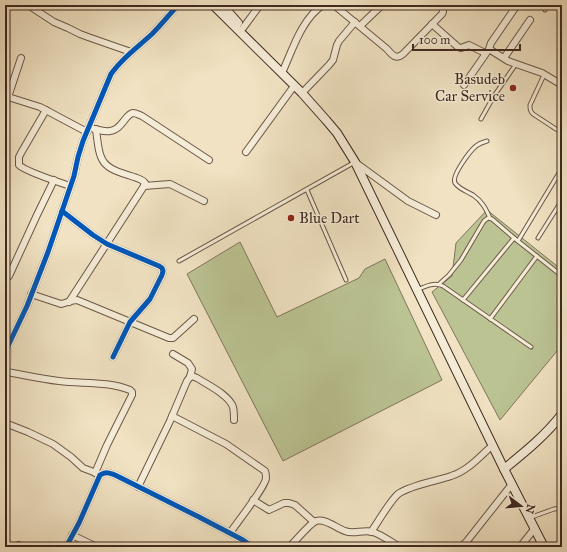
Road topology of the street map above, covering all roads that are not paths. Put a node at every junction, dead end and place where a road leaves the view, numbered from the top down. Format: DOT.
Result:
graph roads {
  1 [pos="28,5"];
  2 [pos="178,5"];
  3 [pos="210,5"];
  4 [pos="214,5"];
  5 [pos="218,5"];
  6 [pos="222,5"];
  7 [pos="260,5"];
  8 [pos="323,5"];
  9 [pos="334,5"];
  10 [pos="382,5"];
  11 [pos="442,5"];
  12 [pos="516,5"];
  13 [pos="548,5"];
  14 [pos="545,10"];
  15 [pos="530,20"];
  16 [pos="358,24"];
  17 [pos="432,24"];
  18 [pos="243,28"];
  19 [pos="487,51"];
  20 [pos="131,52"];
  21 [pos="21,58"];
  22 [pos="504,58"];
  23 [pos="269,60"];
  24 [pos="516,64"];
  25 [pos="282,73"];
  26 [pos="544,75"];
  27 [pos="561,83"];
  28 [pos="294,86"];
  29 [pos="464,86"];
  30 [pos="302,93"];
  31 [pos="6,97"];
  32 [pos="46,110"];
  33 [pos="480,119"];
  34 [pos="96,129"];
  35 [pos="88,130"];
  36 [pos="562,132"];
  37 [pos="487,141"];
  38 [pos="246,152"];
  39 [pos="209,160"];
  40 [pos="355,162"];
  41 [pos="562,168"];
  42 [pos="558,176"];
  43 [pos="562,179"];
  44 [pos="54,180"];
  45 [pos="70,186"];
  46 [pos="144,186"];
  47 [pos="307,190"];
  48 [pos="562,200"];
  49 [pos="204,201"];
  50 [pos="62,211"];
  51 [pos="436,215"];
  52 [pos="490,218"];
  53 [pos="514,238"];
  54 [pos="538,238"];
  55 [pos="518,241"];
  56 [pos="107,244"];
  57 [pos="537,256"];
  58 [pos="179,261"];
  59 [pos="9,276"];
  60 [pos="562,276"];
  61 [pos="346,280"];
  62 [pos="439,284"];
  63 [pos="417,290"];
  64 [pos="32,294"];
  65 [pos="463,300"];
  66 [pos="69,302"];
  67 [pos="194,319"];
  68 [pos="490,319"];
  69 [pos="130,322"];
  70 [pos="531,347"];
  71 [pos="173,354"];
  72 [pos="113,357"];
  73 [pos="6,374"];
  74 [pos="190,377"];
  75 [pos="562,414"];
  76 [pos="172,416"];
  77 [pos="234,420"];
  78 [pos="5,423"];
  79 [pos="559,423"];
  80 [pos="493,445"];
  81 [pos="504,469"];
  82 [pos="98,474"];
  83 [pos="512,484"];
  84 [pos="138,487"];
  85 [pos="253,500"];
  86 [pos="562,508"];
  87 [pos="529,518"];
  88 [pos="314,522"];
  89 [pos="535,528"];
  90 [pos="371,532"];
  91 [pos="230,533"];
  92 [pos="72,535"];
  93 [pos="66,547"];
  94 [pos="97,547"];
  95 [pos="253,547"];
  96 [pos="289,547"];
  97 [pos="400,547"];
  98 [pos="461,547"];
  99 [pos="520,547"];
  100 [pos="544,547"];
  1 -- 20 [label="street"];
  2 -- 20 [label="street"];
  3 -- 23 [label="main road"];
  4 -- 23 [label="main road"];
  5 -- 23 [label="main road"];
  6 -- 18 [label="main road"];
  7 -- 18 [label="street"];
  8 -- 25 [label="street"];
  9 -- 16 [label="street"];
  10 -- 16 [label="street"];
  11 -- 17 [label="street"];
  12 -- 19 [label="street"];
  13 -- 14 [label="lane"];
  15 -- 22 [label="street"];
  16 -- 17 [label="street"];
  16 -- 30 [label="street"];
  17 -- 19 [label="street"];
  18 -- 23 [label="main road"];
  19 -- 22 [label="street"];
  19 -- 29 [label="street"];
  20 -- 35 [label="street"];
  21 -- 31 [label="street"];
  22 -- 24 [label="street"];
  23 -- 25 [label="main road"];
  24 -- 26 [label="street"];
  24 -- 33 [label="lane"];
  25 -- 28 [label="main road"];
  26 -- 27 [label="street"];
  26 -- 36 [label="lane"];
  28 -- 30 [label="main road"];
  28 -- 38 [label="street"];
  30 -- 40 [label="main road"];
  31 -- 32 [label="street"];
  32 -- 35 [label="street"];
  32 -- 44 [label="street"];
  34 -- 35 [label="street"];
  34 -- 39 [label="street"];
  34 -- 46 [label="street"];
  35 -- 45 [label="street"];
  37 -- 52 [label="lane"];
  40 -- 47 [label="lane"];
  40 -- 51 [label="street"];
  40 -- 63 [label="main road"];
  41 -- 42 [label="lane"];
  42 -- 43 [label="lane"];
  42 -- 55 [label="lane"];
  44 -- 45 [label="street"];
  44 -- 59 [label="street"];
  45 -- 50 [label="street"];
  46 -- 49 [label="street"];
  46 -- 56 [label="street"];
  47 -- 58 [label="lane"];
  47 -- 61 [label="lane"];
  48 -- 54 [label="lane"];
  50 -- 56 [label="street"];
  50 -- 64 [label="street"];
  52 -- 53 [label="lane"];
  52 -- 62 [label="lane"];
  53 -- 55 [label="lane"];
  53 -- 65 [label="lane"];
  55 -- 57 [label="lane"];
  56 -- 66 [label="street"];
  56 -- 69 [label="street"];
  57 -- 60 [label="lane"];
  57 -- 68 [label="lane"];
  62 -- 63 [label="lane"];
  62 -- 65 [label="lane"];
  63 -- 80 [label="main road"];
  64 -- 66 [label="street"];
  64 -- 73 [label="street"];
  65 -- 68 [label="lane"];
  66 -- 69 [label="street"];
  67 -- 69 [label="street"];
  68 -- 70 [label="lane"];
  69 -- 72 [label="street"];
  71 -- 74 [label="street"];
  73 -- 82 [label="street"];
  74 -- 76 [label="street"];
  74 -- 77 [label="street"];
  75 -- 79 [label="main road"];
  76 -- 84 [label="street"];
  76 -- 85 [label="street"];
  78 -- 82 [label="street"];
  79 -- 81 [label="main road"];
  80 -- 81 [label="main road"];
  80 -- 90 [label="street"];
  81 -- 83 [label="main road"];
  82 -- 84 [label="street"];
  82 -- 92 [label="street"];
  83 -- 87 [label="main road"];
  83 -- 98 [label="street"];
  84 -- 91 [label="street"];
  85 -- 88 [label="street"];
  85 -- 91 [label="street"];
  86 -- 87 [label="lane"];
  87 -- 89 [label="main road"];
  88 -- 90 [label="street"];
  88 -- 96 [label="street"];
  89 -- 99 [label="street"];
  89 -- 100 [label="main road"];
  90 -- 97 [label="street"];
  91 -- 95 [label="street"];
  92 -- 93 [label="street"];
  92 -- 94 [label="street"];
}
